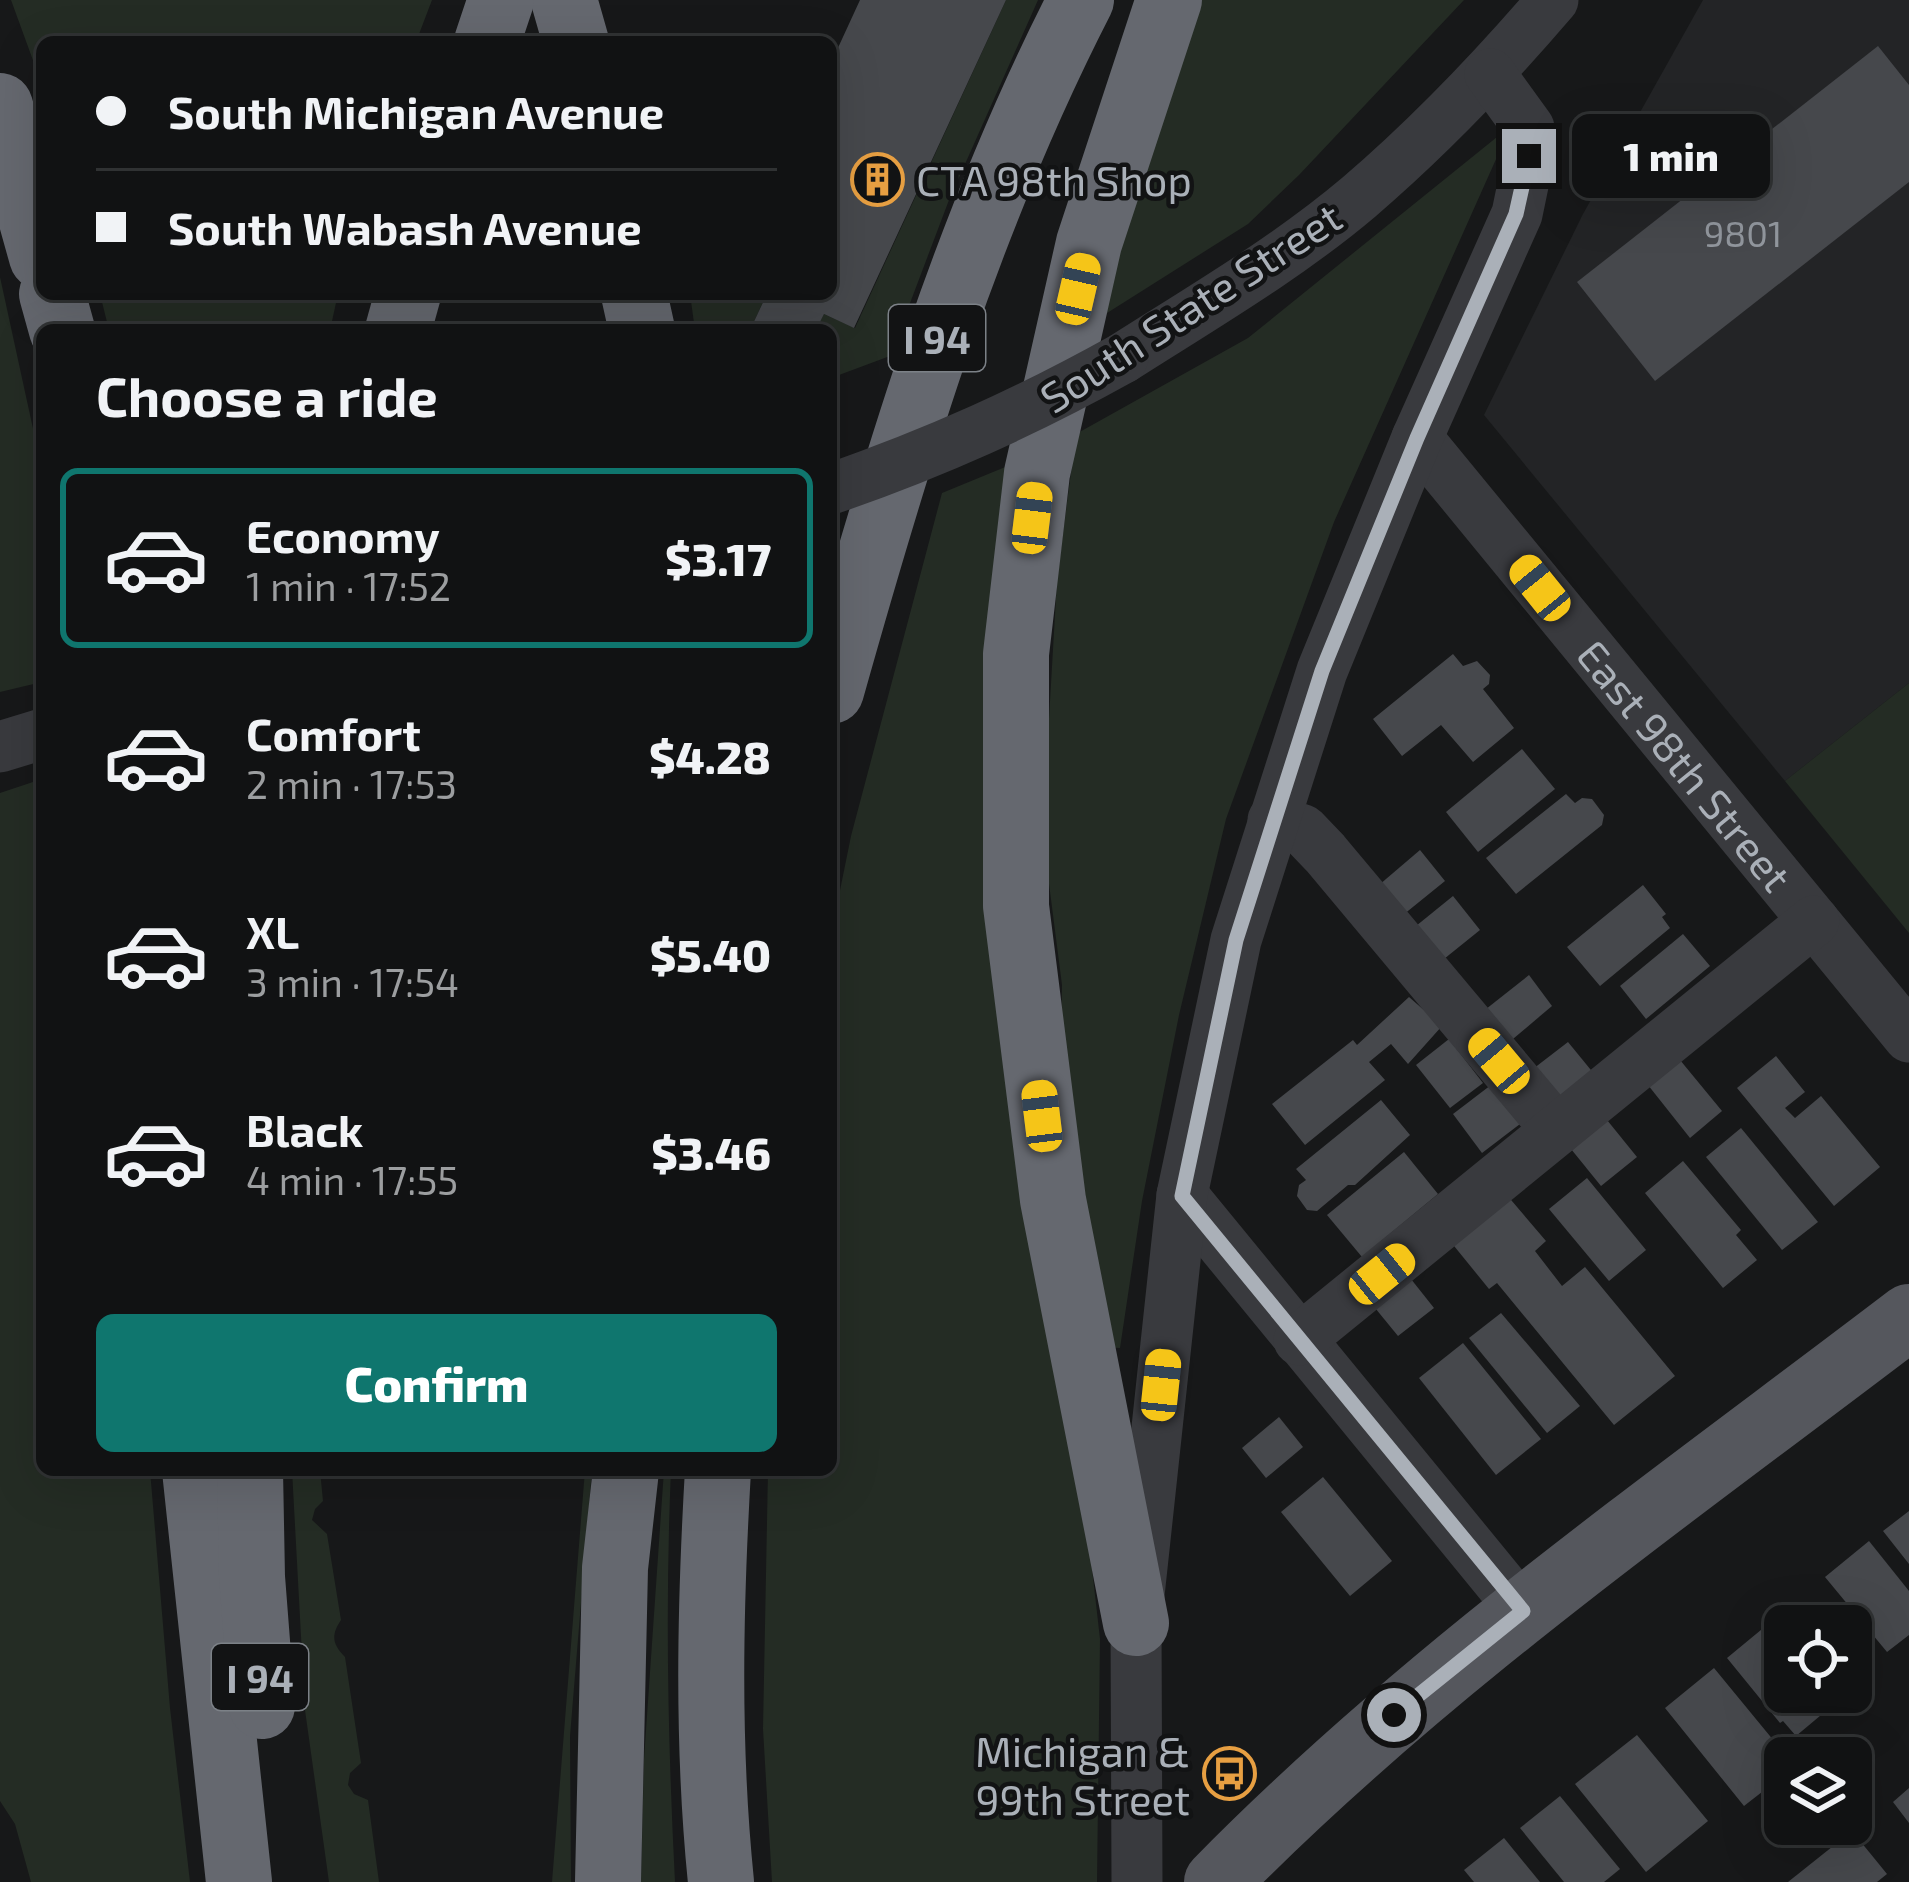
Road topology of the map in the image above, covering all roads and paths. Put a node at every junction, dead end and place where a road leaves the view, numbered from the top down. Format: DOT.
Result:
graph roads {
  1 [pos="502,0"];
  2 [pos="563,0"];
  3 [pos="1082,0"];
  4 [pos="1169,0"];
  5 [pos="1553,0"];
  6 [pos="490,36"];
  7 [pos="574,36"];
  8 [pos="1490,74"];
  9 [pos="0,106"];
  10 [pos="36,235"];
  11 [pos="1417,438"];
  12 [pos="837,487"];
  13 [pos="837,669"];
  14 [pos="1273,820"];
  15 [pos="1814,921"];
  16 [pos="1909,1037"];
  17 [pos="1558,1130"];
  18 [pos="1182,1196"];
  19 [pos="1909,1317"];
  20 [pos="1299,1340"];
  21 [pos="196,1476"];
  22 [pos="250,1476"];
  23 [pos="625,1476"];
  24 [pos="718,1476"];
  25 [pos="1523,1611"];
  26 [pos="1136,1623"];
  27 [pos="239,1882"];
  28 [pos="284,1882"];
  29 [pos="608,1882"];
  30 [pos="721,1882"];
  31 [pos="1137,1882"];
  32 [pos="1217,1882"];
  1 -- 6 [label="highway"];
  2 -- 7 [label="highway"];
  3 -- 13 [label="highway, I 94"];
  4 -- 26 [label="highway"];
  5 -- 8 [label="street, South State Street"];
  8 -- 11 [label="street"];
  8 -- 12 [label="street, South State Street, bridge"];
  9 -- 10 [label="highway"];
  11 -- 14 [label="street"];
  11 -- 15 [label="street, East 98th Street"];
  14 -- 17 [label="street"];
  14 -- 18 [label="street"];
  15 -- 16 [label="street, East 98th Street"];
  15 -- 17 [label="street"];
  17 -- 20 [label="street"];
  18 -- 20 [label="street"];
  18 -- 26 [label="street"];
  19 -- 25 [label="main road"];
  20 -- 25 [label="street"];
  21 -- 27 [label="highway"];
  22 -- 28 [label="highway, I 94"];
  23 -- 29 [label="highway"];
  24 -- 30 [label="highway"];
  25 -- 32 [label="main road"];
  26 -- 31 [label="street"];
}
